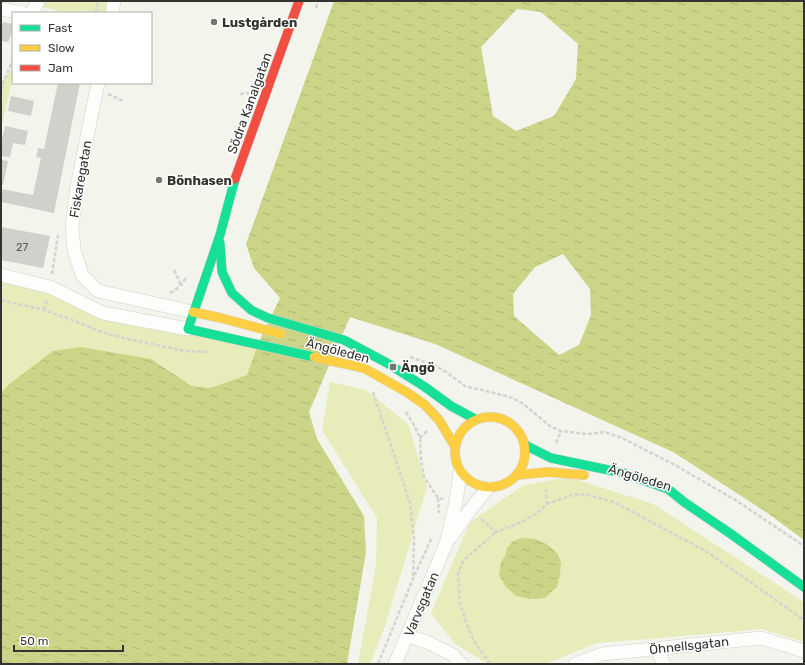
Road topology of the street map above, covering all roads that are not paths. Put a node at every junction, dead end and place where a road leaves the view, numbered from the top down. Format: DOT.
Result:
graph roads {
  1 [pos="38,1"];
  2 [pos="114,1"];
  3 [pos="300,1"];
  4 [pos="1,9"];
  5 [pos="18,12"];
  6 [pos="32,12"];
  7 [pos="112,12"];
  8 [pos="100,87"];
  9 [pos="220,235"];
  10 [pos="1,275"];
  11 [pos="193,312"];
  12 [pos="188,329"];
  13 [pos="290,336"];
  14 [pos="475,419"];
  15 [pos="454,445"];
  16 [pos="525,445"];
  17 [pos="460,473"];
  18 [pos="517,475"];
  19 [pos="591,476"];
  20 [pos="488,488"];
  21 [pos="664,499"];
  22 [pos="684,502"];
  23 [pos="446,544"];
  24 [pos="804,587"];
  25 [pos="407,636"];
  26 [pos="657,649"];
  27 [pos="804,651"];
  28 [pos="395,664"];
  29 [pos="461,664"];
  30 [pos="575,664"];
  31 [pos="664,664"];
  1 -- 6 [label="street"];
  2 -- 7 [label="street"];
  3 -- 9 [label="street, Södra Kanalgatan"];
  4 -- 5 [label="street"];
  8 -- 11 [label="street, Fiskaregatan"];
  9 -- 11 [label="street, Södra Kanalgatan"];
  9 -- 14 [label="street, Ängöleden"];
  10 -- 12 [label="street"];
  11 -- 12 [label="street, Södra Kanalgatan"];
  11 -- 13 [label="street, Ängöleden"];
  12 -- 15 [label="street, Ängöleden"];
  14 -- 15 [label="street"];
  14 -- 16 [label="street"];
  15 -- 17 [label="street, Ängöleden"];
  16 -- 18 [label="street"];
  16 -- 22 [label="street, Ängöleden"];
  17 -- 20 [label="street"];
  17 -- 23 [label="street, Varvsgatan"];
  18 -- 19 [label="street, Ängöleden"];
  18 -- 20 [label="street, Ängöleden"];
  20 -- 23 [label="street, Varvsgatan"];
  21 -- 22 [label="street, Ängöleden"];
  22 -- 24 [label="street, Ängöleden"];
  23 -- 25 [label="street, Varvsgatan"];
  25 -- 28 [label="street, Varvsgatan"];
  25 -- 29 [label="street"];
  26 -- 27 [label="street, Öhnellsgatan"];
  26 -- 30 [label="street, Öhnellsgatan"];
  26 -- 31 [label="street"];
}
